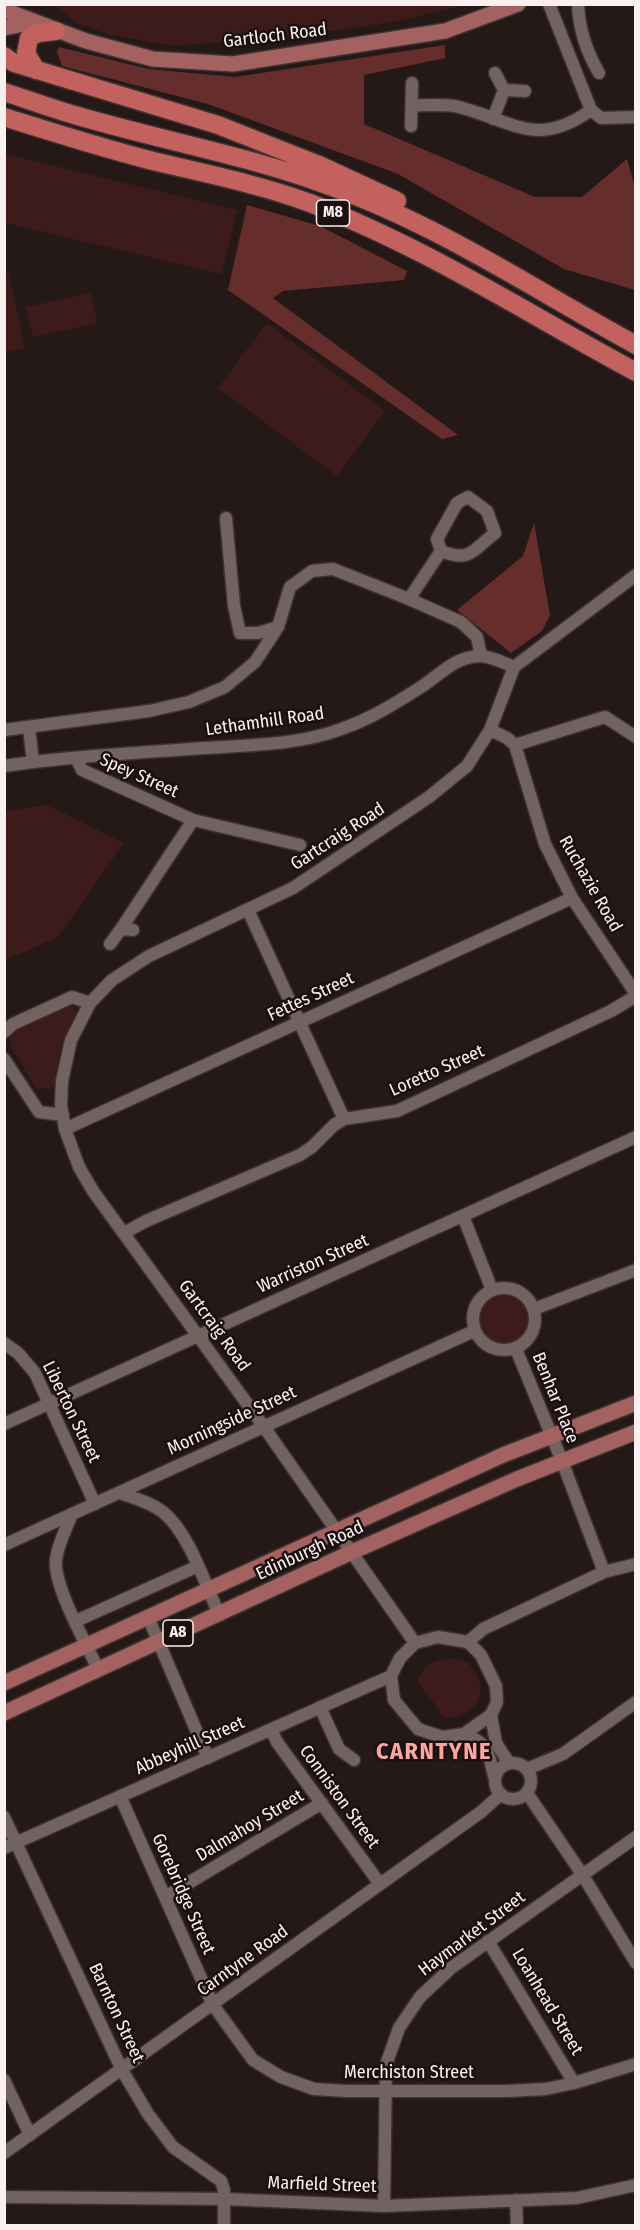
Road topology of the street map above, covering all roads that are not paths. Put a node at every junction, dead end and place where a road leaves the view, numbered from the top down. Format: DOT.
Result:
graph roads {
  1 [pos="518,4"];
  2 [pos="549,4"];
  3 [pos="579,4"];
  4 [pos="4,10"];
  5 [pos="37,22"];
  6 [pos="4,28"];
  7 [pos="56,31"];
  8 [pos="586,52"];
  9 [pos="4,56"];
  10 [pos="570,58"];
  11 [pos="36,70"];
  12 [pos="495,73"];
  13 [pos="599,73"];
  14 [pos="412,83"];
  15 [pos="504,90"];
  16 [pos="525,91"];
  17 [pos="4,92"];
  18 [pos="412,105"];
  19 [pos="591,110"];
  20 [pos="4,117"];
  21 [pos="636,117"];
  22 [pos="493,119"];
  23 [pos="411,126"];
  24 [pos="4,130"];
  25 [pos="106,149"];
  26 [pos="471,250"];
  27 [pos="636,345"];
  28 [pos="636,372"];
  29 [pos="226,518"];
  30 [pos="441,551"];
  31 [pos="636,575"];
  32 [pos="409,599"];
  33 [pos="278,627"];
  34 [pos="481,656"];
  35 [pos="514,667"];
  36 [pos="29,728"];
  37 [pos="4,730"];
  38 [pos="490,730"];
  39 [pos="636,737"];
  40 [pos="515,745"];
  41 [pos="76,758"];
  42 [pos="33,762"];
  43 [pos="4,766"];
  44 [pos="193,820"];
  45 [pos="300,845"];
  46 [pos="573,898"];
  47 [pos="248,910"];
  48 [pos="110,944"];
  49 [pos="636,995"];
  50 [pos="88,1007"];
  51 [pos="300,1022"];
  52 [pos="4,1032"];
  53 [pos="4,1059"];
  54 [pos="62,1110"];
  55 [pos="344,1119"];
  56 [pos="65,1129"];
  57 [pos="636,1137"];
  58 [pos="463,1216"];
  59 [pos="124,1233"];
  60 [pos="636,1270"];
  61 [pos="492,1290"];
  62 [pos="534,1309"];
  63 [pos="474,1331"];
  64 [pos="198,1335"];
  65 [pos="4,1343"];
  66 [pos="516,1349"];
  67 [pos="50,1403"];
  68 [pos="636,1403"];
  69 [pos="4,1424"];
  70 [pos="264,1427"];
  71 [pos="636,1432"];
  72 [pos="551,1436"];
  73 [pos="562,1461"];
  74 [pos="120,1493"];
  75 [pos="95,1504"];
  76 [pos="72,1515"];
  77 [pos="337,1530"];
  78 [pos="4,1545"];
  79 [pos="352,1552"];
  80 [pos="636,1564"];
  81 [pos="198,1566"];
  82 [pos="604,1572"];
  83 [pos="208,1590"];
  84 [pos="219,1614"];
  85 [pos="148,1617"];
  86 [pos="76,1621"];
  87 [pos="159,1642"];
  88 [pos="415,1642"];
  89 [pos="468,1642"];
  90 [pos="87,1645"];
  91 [pos="98,1670"];
  92 [pos="391,1676"];
  93 [pos="4,1683"];
  94 [pos="636,1702"];
  95 [pos="320,1707"];
  96 [pos="4,1713"];
  97 [pos="491,1715"];
  98 [pos="271,1730"];
  99 [pos="464,1734"];
  100 [pos="208,1758"];
  101 [pos="354,1760"];
  102 [pos="509,1763"];
  103 [pos="527,1769"];
  104 [pos="494,1776"];
  105 [pos="527,1793"];
  106 [pos="501,1794"];
  107 [pos="120,1797"];
  108 [pos="322,1803"];
  109 [pos="4,1817"];
  110 [pos="636,1837"];
  111 [pos="10,1846"];
  112 [pos="582,1874"];
  113 [pos="380,1884"];
  114 [pos="165,1897"];
  115 [pos="488,1941"];
  116 [pos="636,1963"];
  117 [pos="213,2005"];
  118 [pos="636,2064"];
  119 [pos="122,2070"];
  120 [pos="4,2080"];
  121 [pos="574,2083"];
  122 [pos="384,2090"];
  123 [pos="30,2135"];
  124 [pos="4,2153"];
  125 [pos="636,2185"];
  126 [pos="4,2197"];
  127 [pos="225,2199"];
  128 [pos="516,2200"];
  129 [pos="384,2206"];
  130 [pos="224,2226"];
  131 [pos="517,2226"];
  1 -- 7 [label="main road, Gartloch Road"];
  2 -- 10 [label="street"];
  3 -- 8 [label="street"];
  4 -- 5 [label="main road, Gartloch Road"];
  5 -- 6 [label="main road"];
  5 -- 7 [label="main road, Gartloch Road"];
  7 -- 11 [label="highway"];
  8 -- 10 [label="street"];
  8 -- 13 [label="street"];
  9 -- 11 [label="highway"];
  10 -- 19 [label="street"];
  11 -- 26 [label="highway"];
  12 -- 15 [label="street"];
  14 -- 18 [label="street"];
  15 -- 16 [label="street"];
  15 -- 22 [label="street"];
  17 -- 26 [label="highway, M8"];
  18 -- 22 [label="street"];
  18 -- 23 [label="street"];
  19 -- 21 [label="street"];
  19 -- 22 [label="street"];
  20 -- 25 [label="highway, M8"];
  24 -- 25 [label="highway"];
  25 -- 28 [label="highway, M8"];
  26 -- 27 [label="highway, M8"];
  29 -- 33 [label="street"];
  30 -- 30 [label="street"];
  30 -- 32 [label="street"];
  31 -- 35 [label="street"];
  32 -- 33 [label="street, Lethamhill Road"];
  32 -- 34 [label="street, Lethamhill Road"];
  33 -- 36 [label="street, Lethamhill Road"];
  34 -- 35 [label="street"];
  34 -- 41 [label="street, Lethamhill Road"];
  35 -- 38 [label="street, Gartcraig Road"];
  36 -- 37 [label="street, Lethamhill Road"];
  36 -- 42 [label="street"];
  38 -- 40 [label="street"];
  38 -- 47 [label="street, Gartcraig Road"];
  39 -- 40 [label="street"];
  40 -- 46 [label="street, Ruchazie Road"];
  41 -- 42 [label="street, Lethamhill Road"];
  41 -- 44 [label="street, Spey Street"];
  42 -- 43 [label="street, Lethamhill Road"];
  44 -- 45 [label="street, Spey Street"];
  44 -- 48 [label="street, Spey Street"];
  46 -- 49 [label="street, Ruchazie Road"];
  46 -- 51 [label="street, Fettes Street"];
  47 -- 50 [label="street, Gartcraig Road"];
  47 -- 51 [label="street"];
  49 -- 55 [label="street, Loretto Street"];
  50 -- 52 [label="street"];
  50 -- 54 [label="street, Gartcraig Road"];
  51 -- 55 [label="street"];
  51 -- 56 [label="street, Fettes Street"];
  53 -- 54 [label="street"];
  54 -- 56 [label="street, Gartcraig Road"];
  55 -- 59 [label="street"];
  56 -- 59 [label="street, Gartcraig Road"];
  57 -- 58 [label="street, Warriston Street"];
  58 -- 61 [label="street"];
  58 -- 64 [label="street, Warriston Street"];
  59 -- 64 [label="street, Gartcraig Road"];
  60 -- 62 [label="street"];
  61 -- 62 [label="street"];
  61 -- 63 [label="street"];
  62 -- 66 [label="street"];
  63 -- 66 [label="street"];
  63 -- 70 [label="street, Morningside Street"];
  64 -- 67 [label="street, Warriston Street"];
  64 -- 70 [label="street, Gartcraig Road"];
  65 -- 67 [label="street, Liberton Street"];
  66 -- 72 [label="street, Benhar Place"];
  67 -- 69 [label="street, Warriston Street"];
  67 -- 75 [label="street, Liberton Street"];
  68 -- 72 [label="main road, Edinburgh Road / A8"];
  70 -- 74 [label="street, Morningside Street"];
  70 -- 77 [label="street, Gartcraig Road"];
  71 -- 73 [label="main road, Edinburgh Road / A8"];
  72 -- 73 [label="street, Benhar Place"];
  72 -- 77 [label="main road, Edinburgh Road / A8"];
  73 -- 79 [label="main road, Edinburgh Road / A8"];
  73 -- 82 [label="street, Benhar Place"];
  74 -- 75 [label="street, Morningside Street"];
  74 -- 81 [label="street"];
  75 -- 76 [label="street, Morningside Street"];
  76 -- 78 [label="street, Morningside Street"];
  76 -- 86 [label="street"];
  77 -- 79 [label="street, Gartcraig Road"];
  77 -- 83 [label="main road, Edinburgh Road / A8"];
  79 -- 84 [label="main road, Edinburgh Road / A8"];
  79 -- 88 [label="street, Gartcraig Road"];
  80 -- 82 [label="street"];
  81 -- 83 [label="street"];
  81 -- 86 [label="street"];
  82 -- 89 [label="street"];
  83 -- 84 [label="street"];
  83 -- 85 [label="main road, Edinburgh Road / A8"];
  84 -- 87 [label="main road, Edinburgh Road / A8"];
  85 -- 87 [label="street"];
  85 -- 90 [label="main road, Edinburgh Road / A8"];
  86 -- 90 [label="street"];
  87 -- 91 [label="main road, Edinburgh Road / A8"];
  87 -- 100 [label="street"];
  88 -- 89 [label="street"];
  88 -- 92 [label="street"];
  89 -- 97 [label="street"];
  90 -- 91 [label="street"];
  90 -- 93 [label="main road, Edinburgh Road / A8"];
  91 -- 96 [label="main road, Edinburgh Road / A8"];
  92 -- 95 [label="street, Abbeyhill Street"];
  92 -- 99 [label="street"];
  94 -- 103 [label="street"];
  95 -- 98 [label="street, Abbeyhill Street"];
  95 -- 101 [label="street"];
  97 -- 99 [label="street"];
  97 -- 102 [label="street"];
  98 -- 100 [label="street, Abbeyhill Street"];
  98 -- 108 [label="street, Conniston Street"];
  99 -- 104 [label="street"];
  100 -- 107 [label="street, Abbeyhill Street"];
  102 -- 103 [label="street"];
  102 -- 104 [label="street"];
  103 -- 105 [label="street"];
  104 -- 106 [label="street"];
  105 -- 106 [label="street"];
  105 -- 112 [label="street"];
  106 -- 113 [label="street, Carntyne Road"];
  107 -- 111 [label="street, Abbeyhill Street"];
  107 -- 114 [label="street, Gorebridge Street"];
  108 -- 113 [label="street, Conniston Street"];
  108 -- 114 [label="street, Dalmahoy Street"];
  109 -- 111 [label="street, Barnton Street"];
  110 -- 112 [label="street, Haymarket Street"];
  111 -- 119 [label="street, Barnton Street"];
  112 -- 115 [label="street, Haymarket Street"];
  112 -- 116 [label="street"];
  113 -- 117 [label="street, Carntyne Road"];
  114 -- 117 [label="street, Gorebridge Street"];
  115 -- 121 [label="street, Loanhead Street"];
  115 -- 122 [label="street, Haymarket Street"];
  117 -- 119 [label="street, Carntyne Road"];
  117 -- 122 [label="street, Merchiston Street"];
  118 -- 121 [label="street, Merchiston Street"];
  119 -- 123 [label="street, Carntyne Road"];
  119 -- 127 [label="street, Barnton Street"];
  120 -- 123 [label="street"];
  121 -- 122 [label="street, Merchiston Street"];
  122 -- 129 [label="street, Haymarket Street"];
  123 -- 124 [label="street, Carntyne Road"];
  125 -- 128 [label="street, Marfield Street"];
  126 -- 127 [label="street, Marfield Street"];
  127 -- 129 [label="street, Marfield Street"];
  127 -- 130 [label="street"];
  128 -- 129 [label="street, Marfield Street"];
  128 -- 131 [label="street"];
}
